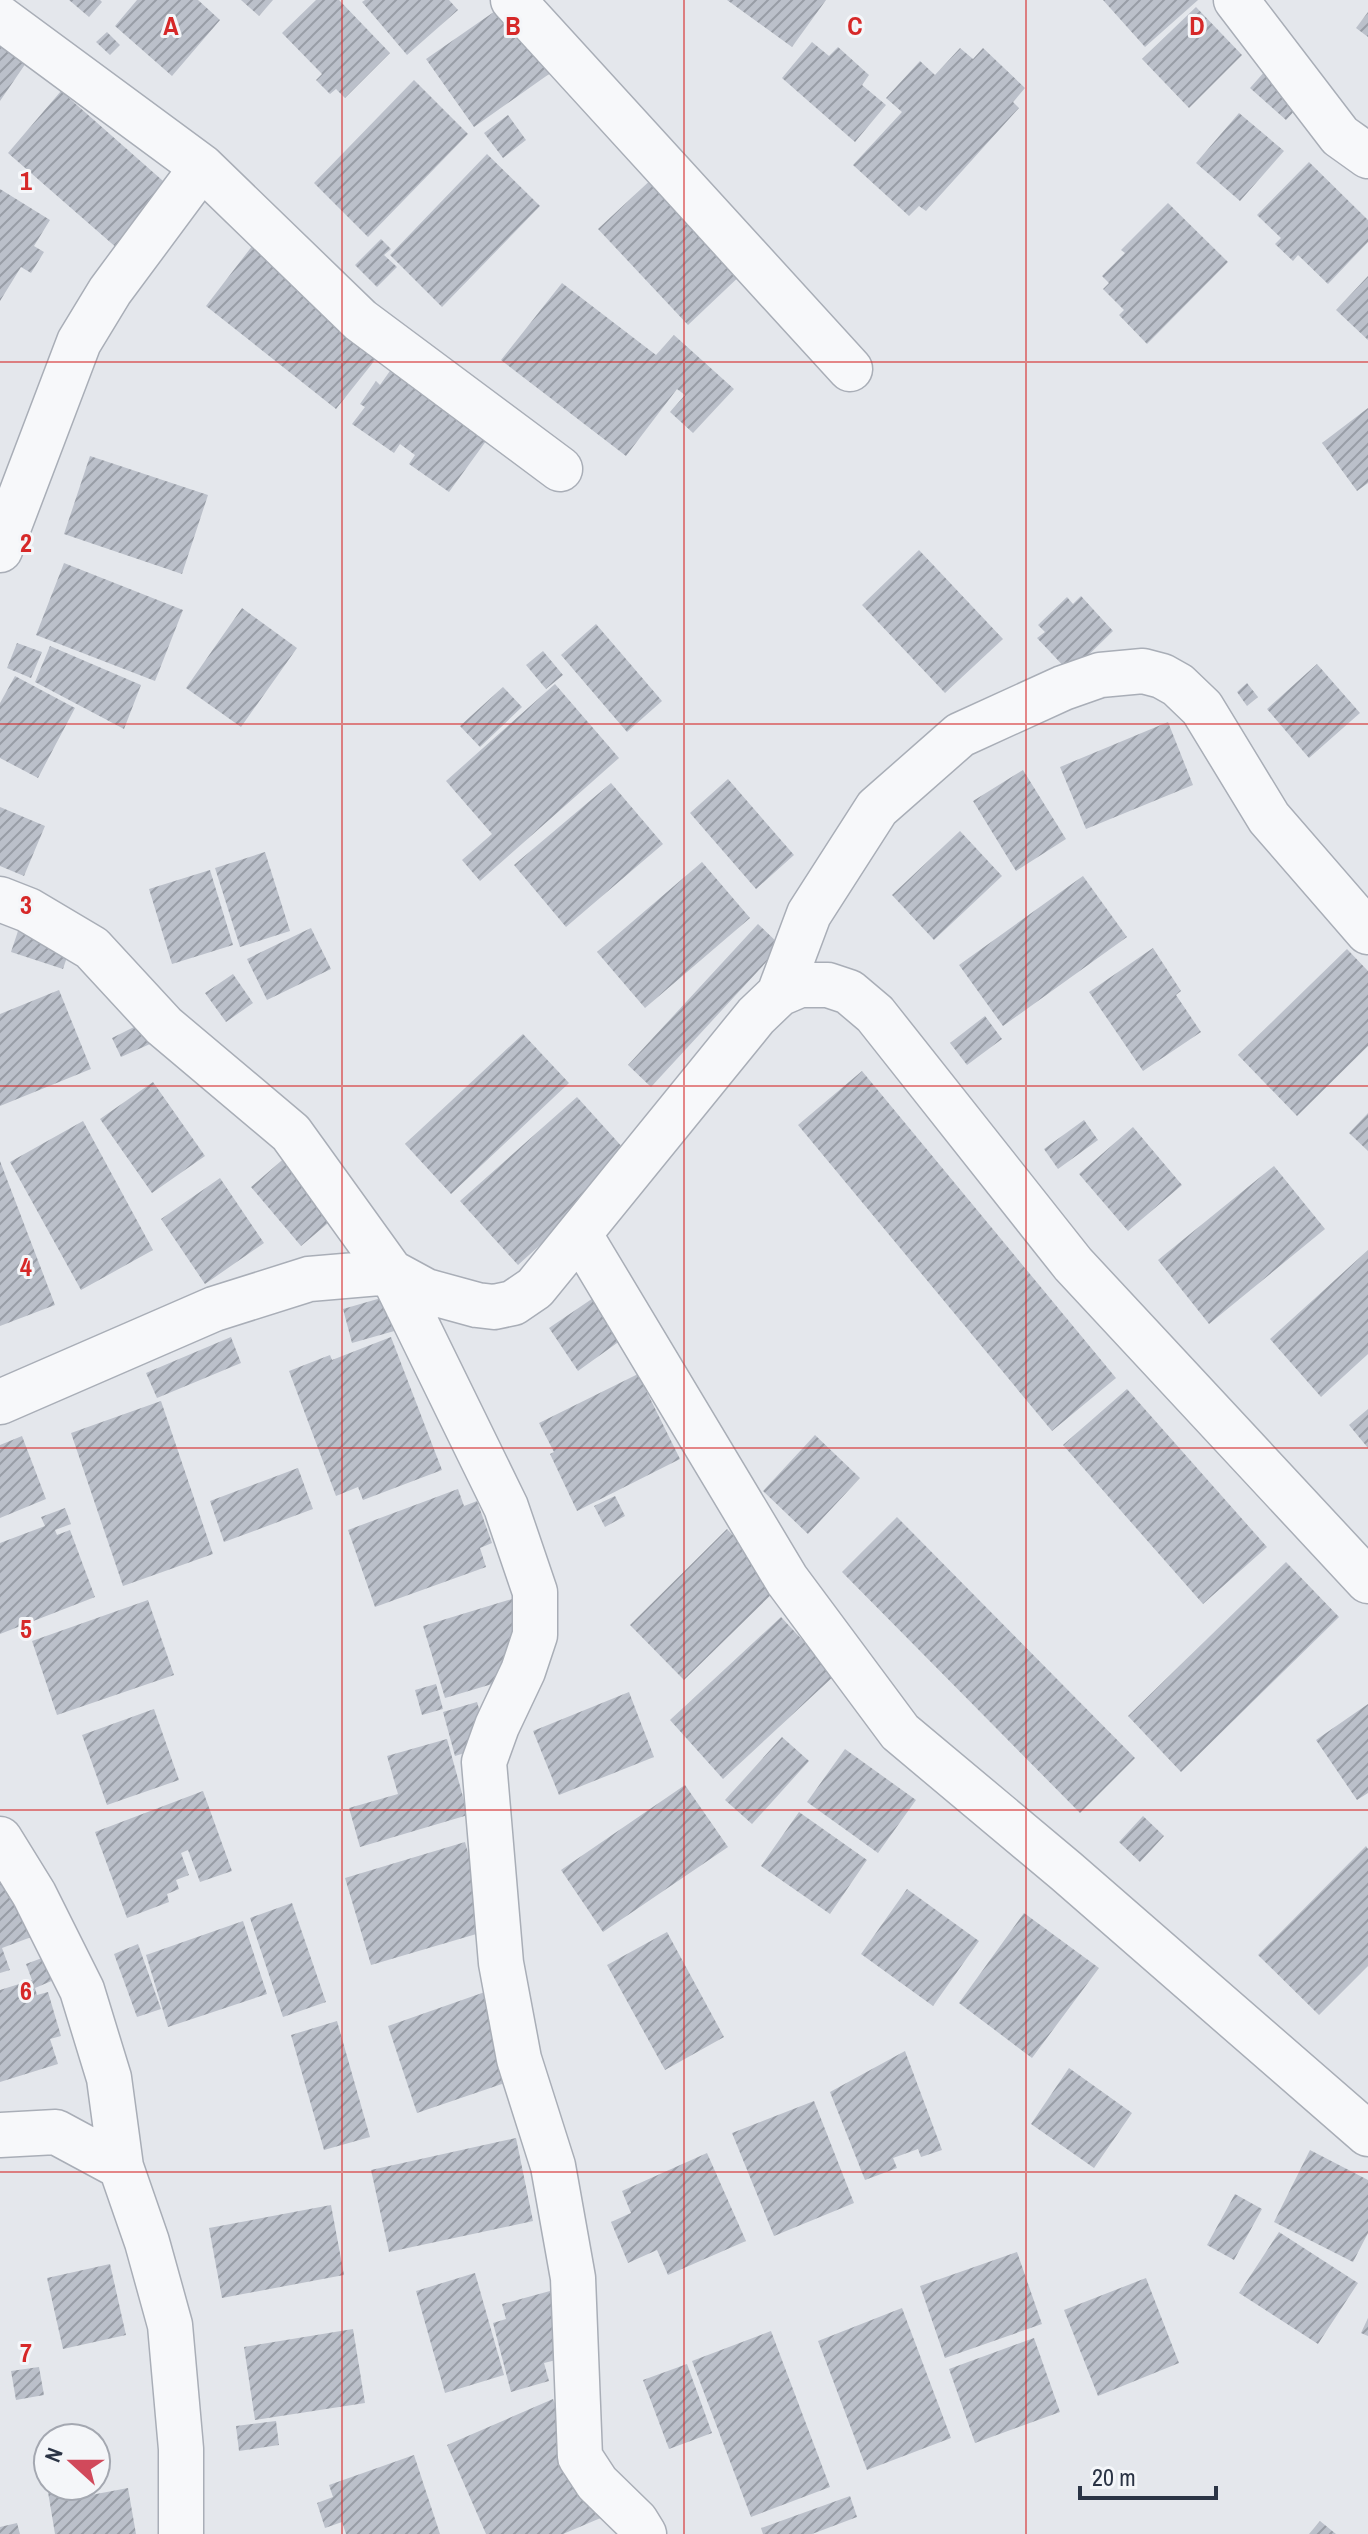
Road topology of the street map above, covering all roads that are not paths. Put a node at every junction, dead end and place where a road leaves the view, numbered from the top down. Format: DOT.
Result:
graph roads {
  1 [pos="513,0"];
  2 [pos="1236,0"];
  3 [pos="0,18"];
  4 [pos="1368,156"];
  5 [pos="202,167"];
  6 [pos="850,369"];
  7 [pos="560,469"];
  8 [pos="0,550"];
  9 [pos="0,899"];
  10 [pos="1368,932"];
  11 [pos="779,994"];
  12 [pos="580,1235"];
  13 [pos="391,1272"];
  14 [pos="0,1402"];
  15 [pos="1368,1581"];
  16 [pos="0,1839"];
  17 [pos="109,2078"];
  18 [pos="56,2132"];
  19 [pos="1368,2134"];
  20 [pos="0,2135"];
  21 [pos="121,2167"];
  22 [pos="181,2534"];
  23 [pos="644,2534"];
  1 -- 6 [label="street"];
  2 -- 4 [label="street"];
  3 -- 5 [label="street"];
  5 -- 7 [label="street"];
  5 -- 8 [label="street"];
  9 -- 13 [label="street"];
  10 -- 11 [label="street"];
  11 -- 12 [label="street"];
  11 -- 15 [label="street"];
  12 -- 13 [label="street"];
  12 -- 19 [label="street"];
  13 -- 14 [label="street"];
  13 -- 23 [label="street"];
  16 -- 17 [label="street"];
  17 -- 18 [label="street"];
  17 -- 21 [label="street"];
  18 -- 20 [label="street"];
  18 -- 21 [label="street"];
  21 -- 22 [label="street"];
}
